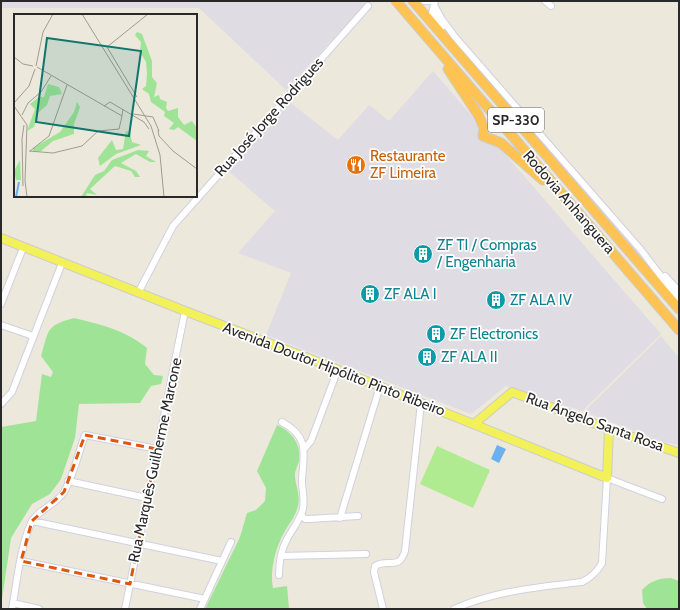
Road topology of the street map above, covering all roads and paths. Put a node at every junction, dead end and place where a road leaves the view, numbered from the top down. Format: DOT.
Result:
graph roads {
  1 [pos="396,1"];
  2 [pos="414,1"];
  3 [pos="424,1"];
  4 [pos="545,1"];
  5 [pos="433,2"];
  6 [pos="368,6"];
  7 [pos="551,6"];
  8 [pos="433,44"];
  9 [pos="460,55"];
  10 [pos="576,210"];
  11 [pos="2,239"];
  12 [pos="23,248"];
  13 [pos="641,250"];
  14 [pos="62,263"];
  15 [pos="679,291"];
  16 [pos="138,293"];
  17 [pos="679,300"];
  18 [pos="1,304"];
  19 [pos="679,309"];
  20 [pos="185,311"];
  21 [pos="1,325"];
  22 [pos="679,330"];
  23 [pos="33,336"];
  24 [pos="338,369"];
  25 [pos="380,386"];
  26 [pos="421,403"];
  27 [pos="1,404"];
  28 [pos="282,422"];
  29 [pos="474,424"];
  30 [pos="609,429"];
  31 [pos="157,449"];
  32 [pos="304,449"];
  33 [pos="679,453"];
  34 [pos="607,478"];
  35 [pos="68,480"];
  36 [pos="147,498"];
  37 [pos="662,499"];
  38 [pos="301,515"];
  39 [pos="358,516"];
  40 [pos="340,518"];
  41 [pos="32,521"];
  42 [pos="231,542"];
  43 [pos="138,543"];
  44 [pos="366,554"];
  45 [pos="281,556"];
  46 [pos="21,561"];
  47 [pos="222,561"];
  48 [pos="279,575"];
  49 [pos="130,584"];
  50 [pos="205,599"];
  51 [pos="12,606"];
  52 [pos="40,609"];
  53 [pos="125,609"];
  54 [pos="200,609"];
  55 [pos="383,609"];
  56 [pos="454,609"];
  1 -- 8 [label="highway, Rodovia Anhanguera / SP-330"];
  2 -- 9 [label="highway, Rodovia Anhanguera / SP-330"];
  3 -- 5 [label="street"];
  4 -- 7 [label="street"];
  5 -- 9 [label="street"];
  5 -- 13 [label="street"];
  6 -- 16 [label="street, Rua José Jorge Rodrigues"];
  8 -- 10 [label="highway, Rodovia Anhanguera / SP-330"];
  8 -- 10 [label="highway"];
  9 -- 19 [label="highway, Rodovia Anhanguera / SP-330"];
  10 -- 22 [label="highway, Rodovia Anhanguera / SP-330"];
  11 -- 12 [label="main road, Avenida Doutor Hipólito Pinto Ribeiro"];
  12 -- 14 [label="main road, Avenida Doutor Hipólito Pinto Ribeiro"];
  12 -- 18 [label="street"];
  13 -- 15 [label="street"];
  13 -- 17 [label="street"];
  14 -- 16 [label="main road, Avenida Doutor Hipólito Pinto Ribeiro"];
  14 -- 23 [label="street"];
  16 -- 20 [label="main road, Avenida Doutor Hipólito Pinto Ribeiro"];
  20 -- 24 [label="main road, Avenida Doutor Hipólito Pinto Ribeiro"];
  20 -- 31 [label="street, Rua Marquês Guilherme Marcone"];
  21 -- 23 [label="street"];
  23 -- 27 [label="street"];
  24 -- 25 [label="main road, Avenida Doutor Hipólito Pinto Ribeiro"];
  24 -- 32 [label="street"];
  25 -- 26 [label="main road, Avenida Doutor Hipólito Pinto Ribeiro"];
  25 -- 40 [label="street"];
  26 -- 29 [label="main road, Avenida Doutor Hipólito Pinto Ribeiro"];
  26 -- 55 [label="street"];
  28 -- 32 [label="street"];
  29 -- 30 [label="main road, Rua Ângelo Santa Rosa"];
  29 -- 34 [label="main road, Avenida Doutor Hipólito Pinto Ribeiro"];
  30 -- 33 [label="main road, Rua Ângelo Santa Rosa"];
  30 -- 34 [label="main road"];
  31 -- 35 [label="street"];
  31 -- 36 [label="street, Rua Marquês Guilherme Marcone"];
  32 -- 38 [label="street"];
  34 -- 37 [label="street, Avenida Doutor Hipólito Pinto Ribeiro"];
  34 -- 56 [label="street"];
  35 -- 36 [label="street"];
  35 -- 41 [label="street"];
  36 -- 43 [label="street, Rua Marquês Guilherme Marcone"];
  38 -- 40 [label="street"];
  38 -- 45 [label="street"];
  39 -- 40 [label="street"];
  41 -- 43 [label="street"];
  41 -- 46 [label="street"];
  42 -- 47 [label="street"];
  43 -- 47 [label="street"];
  43 -- 49 [label="street, Rua Marquês Guilherme Marcone"];
  44 -- 45 [label="street"];
  45 -- 48 [label="street"];
  46 -- 49 [label="street"];
  46 -- 51 [label="street"];
  47 -- 50 [label="street"];
  49 -- 50 [label="street"];
  49 -- 53 [label="street, Rua Marquês Guilherme Marcone"];
  50 -- 54 [label="street"];
  51 -- 52 [label="street"];
}
